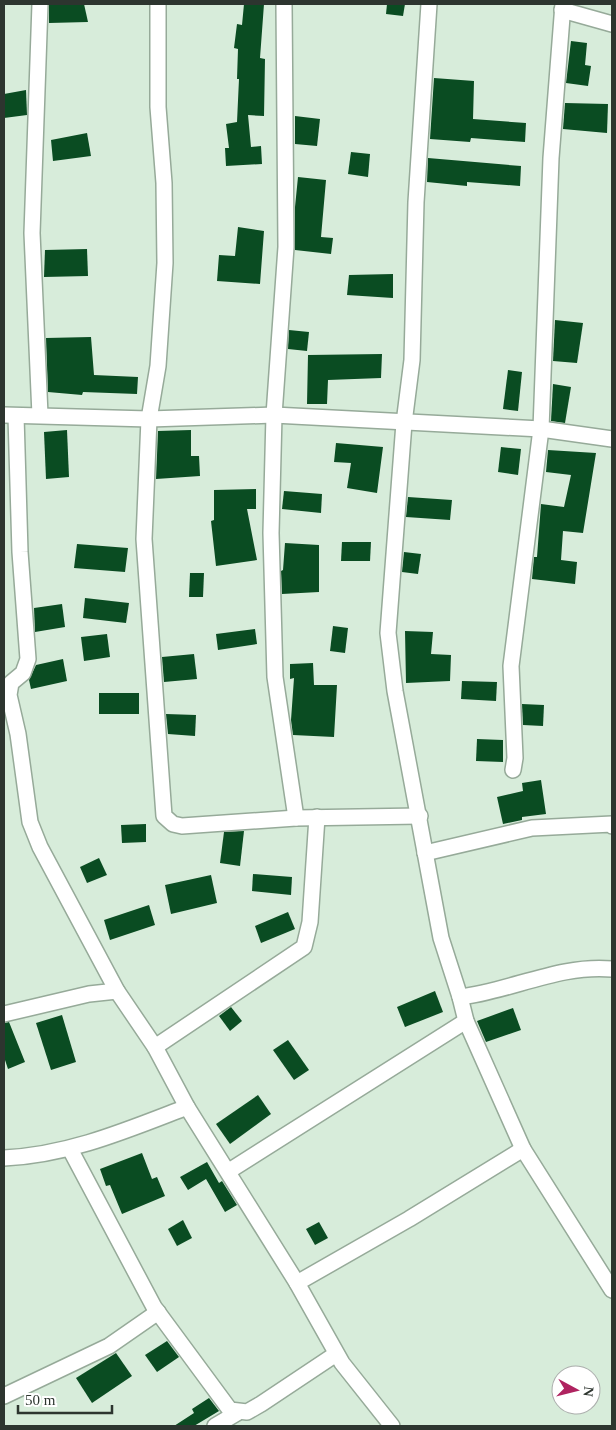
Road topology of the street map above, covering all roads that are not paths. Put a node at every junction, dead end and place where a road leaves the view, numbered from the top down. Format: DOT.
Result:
graph roads {
  1 [pos="40,4"];
  2 [pos="158,4"];
  3 [pos="284,4"];
  4 [pos="428,4"];
  5 [pos="563,7"];
  6 [pos="612,24"];
  7 [pos="10,415"];
  8 [pos="40,415"];
  9 [pos="274,415"];
  10 [pos="149,419"];
  11 [pos="404,423"];
  12 [pos="541,429"];
  13 [pos="612,439"];
  14 [pos="7,683"];
  15 [pos="513,770"];
  16 [pos="420,816"];
  17 [pos="317,817"];
  18 [pos="296,818"];
  19 [pos="612,820"];
  20 [pos="612,825"];
  21 [pos="425,853"];
  22 [pos="612,969"];
  23 [pos="117,991"];
  24 [pos="460,996"];
  25 [pos="4,1014"];
  26 [pos="466,1021"];
  27 [pos="156,1047"];
  28 [pos="187,1107"];
  29 [pos="70,1148"];
  30 [pos="522,1149"];
  31 [pos="4,1158"];
  32 [pos="229,1171"];
  33 [pos="297,1283"];
  34 [pos="612,1290"];
  35 [pos="158,1312"];
  36 [pos="336,1354"];
  37 [pos="4,1396"];
  38 [pos="237,1413"];
  39 [pos="216,1426"];
  40 [pos="392,1426"];
  1 -- 8 [label="street"];
  2 -- 10 [label="street"];
  3 -- 9 [label="street"];
  4 -- 11 [label="street"];
  5 -- 6 [label="street"];
  5 -- 12 [label="street"];
  7 -- 8 [label="street"];
  7 -- 14 [label="street"];
  8 -- 10 [label="street"];
  9 -- 10 [label="street"];
  9 -- 11 [label="street"];
  9 -- 18 [label="street"];
  10 -- 18 [label="street"];
  11 -- 12 [label="street"];
  11 -- 16 [label="street"];
  12 -- 13 [label="street"];
  12 -- 15 [label="street"];
  14 -- 23 [label="street"];
  16 -- 17 [label="street"];
  16 -- 21 [label="street"];
  17 -- 18 [label="street"];
  17 -- 27 [label="street"];
  19 -- 20 [label="street"];
  20 -- 21 [label="street"];
  21 -- 24 [label="street"];
  22 -- 24 [label="street"];
  23 -- 25 [label="street"];
  23 -- 27 [label="street"];
  24 -- 26 [label="street"];
  26 -- 30 [label="street"];
  26 -- 32 [label="street"];
  27 -- 28 [label="street"];
  28 -- 29 [label="street"];
  28 -- 32 [label="street"];
  29 -- 31 [label="street"];
  29 -- 35 [label="street"];
  30 -- 33 [label="street"];
  30 -- 34 [label="street"];
  32 -- 33 [label="street"];
  33 -- 36 [label="street"];
  35 -- 37 [label="street"];
  35 -- 38 [label="street"];
  36 -- 38 [label="street"];
  36 -- 40 [label="street"];
  38 -- 39 [label="street"];
}
